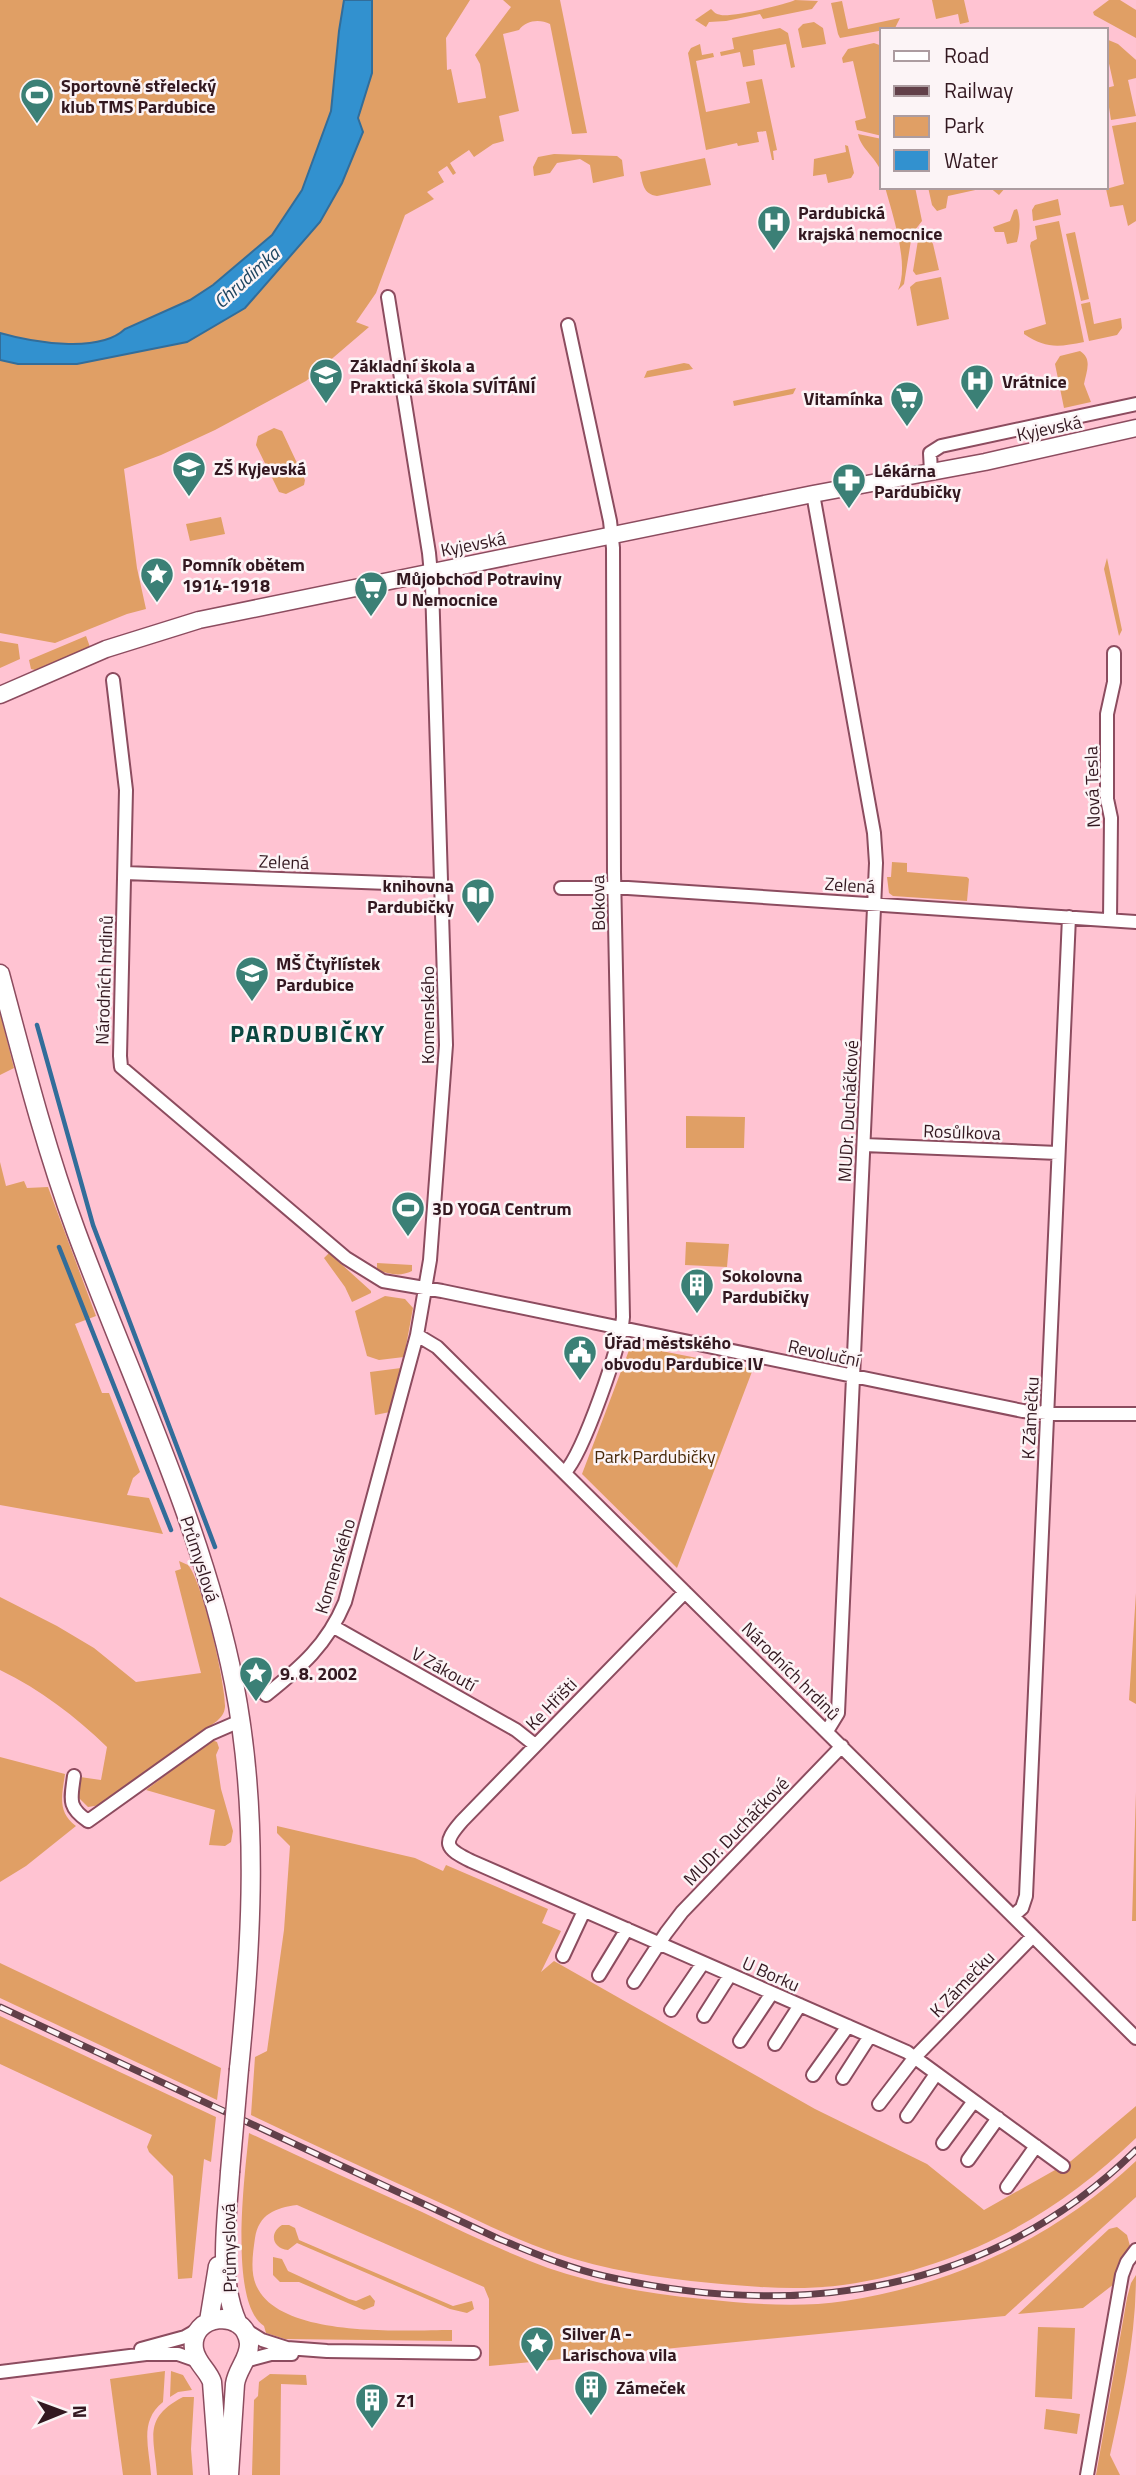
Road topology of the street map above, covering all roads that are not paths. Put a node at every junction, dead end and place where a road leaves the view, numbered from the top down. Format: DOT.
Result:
graph roads {
  1 [pos="388,297"];
  2 [pos="568,326"];
  3 [pos="1136,404"];
  4 [pos="1136,428"];
  5 [pos="965,440"];
  6 [pos="969,465"];
  7 [pos="931,472"];
  8 [pos="813,494"];
  9 [pos="612,535"];
  10 [pos="431,572"];
  11 [pos="1114,653"];
  12 [pos="31,680"];
  13 [pos="113,680"];
  14 [pos="0,695"];
  15 [pos="0,706"];
  16 [pos="125,873"];
  17 [pos="442,885"];
  18 [pos="561,888"];
  19 [pos="615,888"];
  20 [pos="875,904"];
  21 [pos="1069,917"];
  22 [pos="1110,920"];
  23 [pos="1136,922"];
  24 [pos="0,974"];
  25 [pos="864,1145"];
  26 [pos="1058,1153"];
  27 [pos="426,1289"];
  28 [pos="622,1329"];
  29 [pos="417,1335"];
  30 [pos="853,1377"];
  31 [pos="1047,1413"];
  32 [pos="1136,1414"];
  33 [pos="565,1472"];
  34 [pos="685,1591"];
  35 [pos="334,1627"];
  36 [pos="266,1695"];
  37 [pos="240,1721"];
  38 [pos="827,1731"];
  39 [pos="535,1745"];
  40 [pos="842,1746"];
  41 [pos="74,1776"];
  42 [pos="448,1845"];
  43 [pos="584,1911"];
  44 [pos="1013,1916"];
  45 [pos="626,1929"];
  46 [pos="1033,1936"];
  47 [pos="660,1944"];
  48 [pos="563,1956"];
  49 [pos="703,1963"];
  50 [pos="599,1975"];
  51 [pos="730,1975"];
  52 [pos="634,1982"];
  53 [pos="772,1993"];
  54 [pos="800,2006"];
  55 [pos="671,2010"];
  56 [pos="704,2016"];
  57 [pos="848,2026"];
  58 [pos="870,2036"];
  59 [pos="1136,2038"];
  60 [pos="740,2041"];
  61 [pos="775,2045"];
  62 [pos="915,2057"];
  63 [pos="813,2074"];
  64 [pos="936,2074"];
  65 [pos="843,2078"];
  66 [pos="974,2101"];
  67 [pos="879,2104"];
  68 [pos="907,2116"];
  69 [pos="998,2118"];
  70 [pos="943,2143"];
  71 [pos="1036,2146"];
  72 [pos="968,2160"];
  73 [pos="1063,2166"];
  74 [pos="230,2172"];
  75 [pos="1007,2187"];
  76 [pos="1136,2250"];
  77 [pos="205,2324"];
  78 [pos="240,2325"];
  79 [pos="327,2351"];
  80 [pos="474,2353"];
  81 [pos="68,2363"];
  82 [pos="200,2363"];
  83 [pos="243,2363"];
  84 [pos="0,2372"];
  85 [pos="219,2475"];
  86 [pos="229,2475"];
  87 [pos="1087,2475"];
  1 -- 10 [label="street, Komenského"];
  2 -- 9 [label="street, Bokova"];
  3 -- 5 [label="street, Kyjevská"];
  4 -- 6 [label="street, Kyjevská"];
  5 -- 6 [label="street"];
  5 -- 7 [label="street, Kyjevská"];
  6 -- 7 [label="street, Kyjevská"];
  7 -- 8 [label="street, Kyjevská"];
  8 -- 9 [label="street, Kyjevská"];
  8 -- 20 [label="street, MUDr. Ducháčkové"];
  9 -- 10 [label="street, Kyjevská"];
  9 -- 19 [label="street, Bokova"];
  10 -- 12 [label="street, Kyjevská"];
  10 -- 17 [label="street, Komenského"];
  11 -- 22 [label="street, Nová Tesla"];
  12 -- 14 [label="street, Kyjevská"];
  12 -- 15 [label="street, Kyjevská"];
  13 -- 16 [label="street, Národních hrdinů"];
  16 -- 17 [label="street, Zelená"];
  16 -- 27 [label="street, Národních hrdinů"];
  17 -- 27 [label="street, Komenského"];
  18 -- 19 [label="street, Zelená"];
  19 -- 20 [label="street, Zelená"];
  19 -- 28 [label="street, Bokova"];
  20 -- 21 [label="street, Zelená"];
  20 -- 25 [label="street, MUDr. Ducháčkové"];
  21 -- 22 [label="street, Zelená"];
  21 -- 26 [label="street, K Zámečku"];
  22 -- 23 [label="street, Zelená"];
  24 -- 37 [label="main road, Průmyslová"];
  25 -- 26 [label="street, Rosůlkova"];
  25 -- 30 [label="street, MUDr. Ducháčkové"];
  26 -- 31 [label="street, K Zámečku"];
  27 -- 28 [label="street, Revoluční"];
  27 -- 29 [label="street, Komenského"];
  28 -- 30 [label="street, Revoluční"];
  28 -- 33 [label="street, Bokova"];
  29 -- 33 [label="street, Národních hrdinů"];
  29 -- 35 [label="street, Komenského"];
  30 -- 31 [label="street, Revoluční"];
  30 -- 38 [label="street, MUDr. Ducháčkové"];
  31 -- 32 [label="street, Revoluční"];
  31 -- 44 [label="street, K Zámečku"];
  33 -- 34 [label="street, Národních hrdinů"];
  34 -- 38 [label="street, Národních hrdinů"];
  34 -- 39 [label="street, Ke Hřišti"];
  35 -- 36 [label="street, Komenského"];
  35 -- 39 [label="street, V Zákoutí"];
  37 -- 41 [label="street"];
  37 -- 74 [label="main road, Průmyslová, bridge"];
  38 -- 40 [label="street, Národních hrdinů"];
  39 -- 42 [label="street, Ke Hřišti"];
  40 -- 44 [label="street, Národních hrdinů"];
  40 -- 47 [label="street, MUDr. Ducháčkové"];
  42 -- 43 [label="street, U Borku"];
  43 -- 45 [label="street, U Borku"];
  43 -- 48 [label="street"];
  44 -- 46 [label="street, Národních hrdinů"];
  45 -- 47 [label="street, U Borku"];
  45 -- 50 [label="street"];
  46 -- 59 [label="street, Národních hrdinů"];
  46 -- 62 [label="street, K Zámečku"];
  47 -- 49 [label="street, U Borku"];
  47 -- 52 [label="street, MUDr. Ducháčkové"];
  49 -- 51 [label="street, U Borku"];
  49 -- 55 [label="street"];
  51 -- 53 [label="street, U Borku"];
  51 -- 56 [label="street"];
  53 -- 54 [label="street, U Borku"];
  53 -- 60 [label="street"];
  54 -- 57 [label="street, U Borku"];
  54 -- 61 [label="street"];
  57 -- 58 [label="street, U Borku"];
  57 -- 63 [label="street"];
  58 -- 62 [label="street, U Borku"];
  58 -- 65 [label="street"];
  62 -- 64 [label="street, U Borku"];
  62 -- 67 [label="street, K Zámečku"];
  64 -- 66 [label="street, U Borku"];
  64 -- 68 [label="street"];
  66 -- 69 [label="street, U Borku"];
  66 -- 70 [label="street"];
  69 -- 71 [label="street, U Borku"];
  69 -- 72 [label="street"];
  71 -- 73 [label="street, U Borku"];
  71 -- 75 [label="street"];
  74 -- 77 [label="main road, Průmyslová"];
  74 -- 78 [label="main road, Průmyslová"];
  76 -- 87 [label="street"];
  77 -- 78 [label="main road, Průmyslová"];
  77 -- 81 [label="street, Průmyslová"];
  77 -- 82 [label="main road, Průmyslová"];
  78 -- 79 [label="street, Průmyslová"];
  78 -- 83 [label="main road, Průmyslová"];
  79 -- 80 [label="street, Průmyslová"];
  79 -- 83 [label="street, Průmyslová"];
  81 -- 82 [label="street, Průmyslová"];
  81 -- 84 [label="street, Průmyslová"];
  82 -- 83 [label="main road, Průmyslová"];
  82 -- 85 [label="main road, Průmyslová"];
  83 -- 86 [label="main road, Průmyslová"];
}
